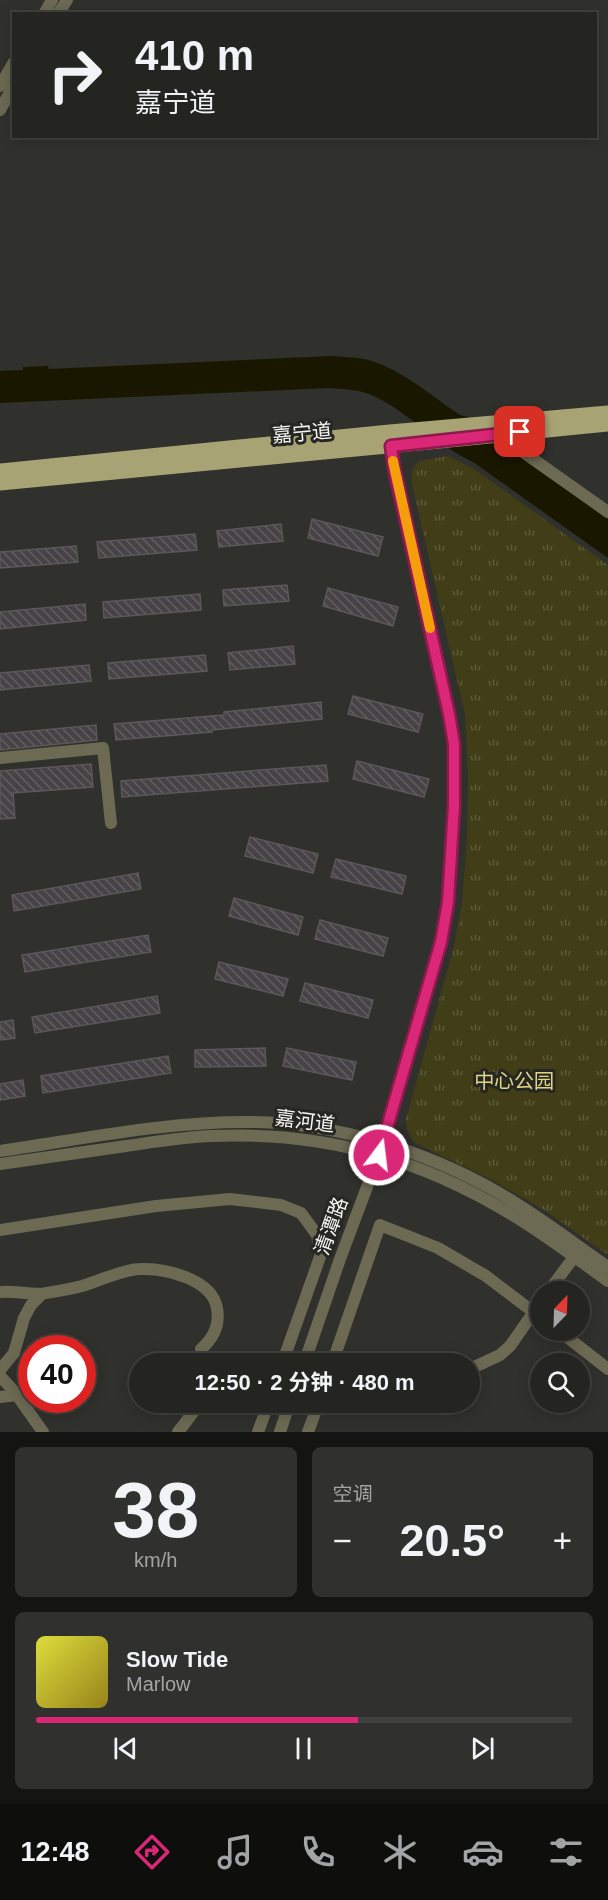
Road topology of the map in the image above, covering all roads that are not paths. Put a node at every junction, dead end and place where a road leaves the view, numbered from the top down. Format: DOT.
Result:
graph roads {
  1 [pos="12,68"];
  2 [pos="5,88"];
  3 [pos="0,110"];
  4 [pos="608,413"];
  5 [pos="608,424"];
  6 [pos="499,435"];
  7 [pos="390,439"];
  8 [pos="0,471"];
  9 [pos="0,483"];
  10 [pos="608,512"];
  11 [pos="0,758"];
  12 [pos="111,823"];
  13 [pos="381,1149"];
  14 [pos="0,1151"];
  15 [pos="0,1164"];
  16 [pos="0,1230"];
  17 [pos="574,1257"];
  18 [pos="608,1267"];
  19 [pos="556,1281"];
  20 [pos="608,1281"];
  21 [pos="0,1292"];
  22 [pos="42,1294"];
  23 [pos="530,1305"];
  24 [pos="530,1320"];
  25 [pos="572,1341"];
  26 [pos="201,1353"];
  27 [pos="286,1353"];
  28 [pos="308,1353"];
  29 [pos="336,1353"];
  30 [pos="480,1364"];
  31 [pos="608,1369"];
  32 [pos="0,1370"];
  33 [pos="0,1376"];
  34 [pos="17,1395"];
  35 [pos="0,1397"];
  36 [pos="193,1413"];
  37 [pos="265,1413"];
  38 [pos="286,1413"];
  39 [pos="315,1413"];
  40 [pos="43,1432"];
  41 [pos="178,1432"];
  42 [pos="258,1432"];
  43 [pos="280,1432"];
  44 [pos="309,1432"];
  1 -- 2 [label="street"];
  2 -- 3 [label="street"];
  4 -- 7 [label="main road, 嘉宁道"];
  5 -- 6 [label="main road, 嘉宁道"];
  6 -- 7 [label="main road, 嘉宁道"];
  6 -- 10 [label="street"];
  7 -- 8 [label="main road, 嘉宁道"];
  7 -- 9 [label="main road, 嘉宁道"];
  7 -- 13 [label="street, 清潭路"];
  11 -- 12 [label="street"];
  13 -- 14 [label="street, 嘉河道"];
  13 -- 15 [label="street, 嘉河道"];
  13 -- 17 [label="street, 嘉河道"];
  13 -- 18 [label="street, 嘉河道"];
  13 -- 28 [label="street, 清潭路"];
  16 -- 27 [label="street"];
  17 -- 19 [label="street"];
  17 -- 20 [label="street, 嘉河道"];
  21 -- 22 [label="street"];
  22 -- 26 [label="street"];
  22 -- 32 [label="street"];
  23 -- 29 [label="street"];
  24 -- 30 [label="street"];
  25 -- 31 [label="street"];
  33 -- 34 [label="street"];
  34 -- 35 [label="street"];
  34 -- 40 [label="street"];
  36 -- 41 [label="street"];
  37 -- 42 [label="street"];
  38 -- 43 [label="street"];
  39 -- 44 [label="street"];
}
